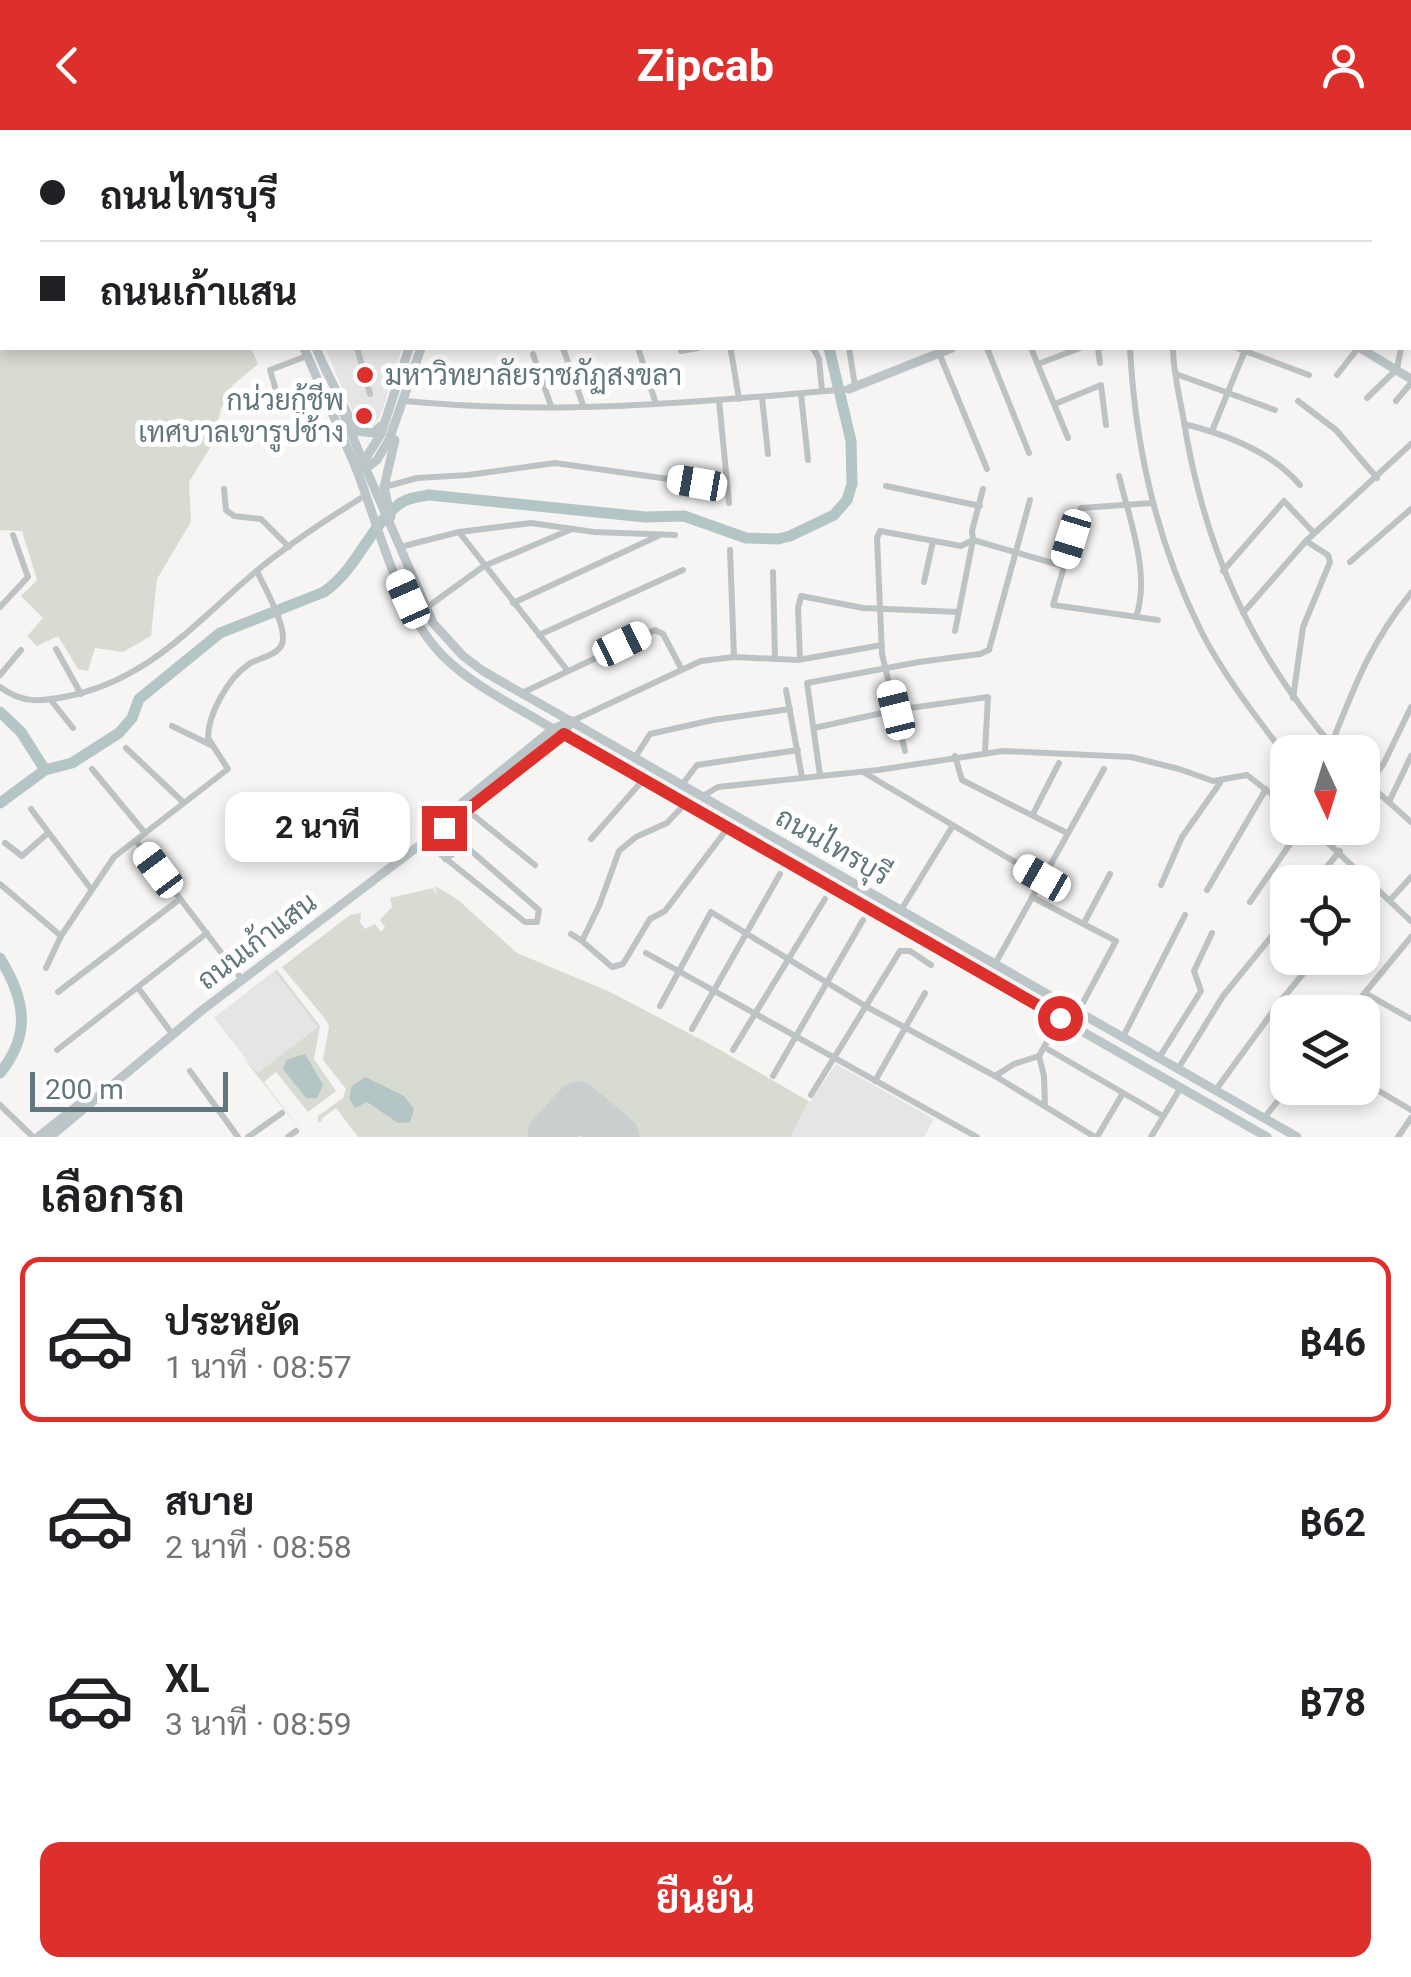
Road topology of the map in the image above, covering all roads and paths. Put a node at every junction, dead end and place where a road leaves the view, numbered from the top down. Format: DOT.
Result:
graph roads {
  1 [pos="317,350"];
  2 [pos="358,350"];
  3 [pos="408,350"];
  4 [pos="420,350"];
  5 [pos="563,350"];
  6 [pos="639,350"];
  7 [pos="687,350"];
  8 [pos="732,350"];
  9 [pos="814,350"];
  10 [pos="849,350"];
  11 [pos="947,350"];
  12 [pos="988,350"];
  13 [pos="1033,350"];
  14 [pos="1075,350"];
  15 [pos="1098,350"];
  16 [pos="1130,350"];
  17 [pos="1173,350"];
  18 [pos="1242,350"];
  19 [pos="1248,350"];
  20 [pos="1357,350"];
  21 [pos="1363,350"];
  22 [pos="1401,350"];
  23 [pos="681,351"];
  24 [pos="306,352"];
  25 [pos="939,353"];
  26 [pos="533,354"];
  27 [pos="1100,362"];
  28 [pos="1038,364"];
  29 [pos="324,366"];
  30 [pos="1397,369"];
  31 [pos="412,374"];
  32 [pos="1176,374"];
  33 [pos="1309,375"];
  34 [pos="1337,375"];
  35 [pos="1411,381"];
  36 [pos="852,388"];
  37 [pos="822,391"];
  38 [pos="1229,391"];
  39 [pos="370,394"];
  40 [pos="802,394"];
  41 [pos="762,397"];
  42 [pos="1367,398"];
  43 [pos="739,399"];
  44 [pos="719,400"];
  45 [pos="1396,400"];
  46 [pos="406,401"];
  47 [pos="1298,401"];
  48 [pos="656,404"];
  49 [pos="1055,404"];
  50 [pos="583,405"];
  51 [pos="552,406"];
  52 [pos="281,407"];
  53 [pos="1275,410"];
  54 [pos="388,412"];
  55 [pos="1184,424"];
  56 [pos="1106,425"];
  57 [pos="1212,431"];
  58 [pos="1068,438"];
  59 [pos="1411,444"];
  60 [pos="1028,453"];
  61 [pos="768,454"];
  62 [pos="808,460"];
  63 [pos="361,468"];
  64 [pos="987,470"];
  65 [pos="1118,476"];
  66 [pos="706,478"];
  67 [pos="1376,478"];
  68 [pos="1300,484"];
  69 [pos="384,486"];
  70 [pos="886,486"];
  71 [pos="224,488"];
  72 [pos="984,488"];
  73 [pos="375,500"];
  74 [pos="1030,500"];
  75 [pos="728,503"];
  76 [pos="1152,503"];
  77 [pos="980,506"];
  78 [pos="1126,506"];
  79 [pos="1411,508"];
  80 [pos="574,528"];
  81 [pos="459,532"];
  82 [pos="13,534"];
  83 [pos="675,534"];
  84 [pos="1314,534"];
  85 [pos="659,535"];
  86 [pos="974,540"];
  87 [pos="932,541"];
  88 [pos="1306,541"];
  89 [pos="399,545"];
  90 [pos="289,547"];
  91 [pos="730,550"];
  92 [pos="1014,552"];
  93 [pos="1350,562"];
  94 [pos="484,566"];
  95 [pos="1063,566"];
  96 [pos="257,570"];
  97 [pos="683,570"];
  98 [pos="1223,571"];
  99 [pos="773,572"];
  100 [pos="924,582"];
  101 [pos="1411,594"];
  102 [pos="1,603"];
  103 [pos="513,603"];
  104 [pos="425,609"];
  105 [pos="880,610"];
  106 [pos="958,612"];
  107 [pos="1242,612"];
  108 [pos="1136,617"];
  109 [pos="1158,620"];
  110 [pos="955,631"];
  111 [pos="539,635"];
  112 [pos="882,645"];
  113 [pos="56,649"];
  114 [pos="20,650"];
  115 [pos="734,657"];
  116 [pos="774,659"];
  117 [pos="800,660"];
  118 [pos="681,668"];
  119 [pos="884,668"];
  120 [pos="567,670"];
  121 [pos="0,675"];
  122 [pos="0,686"];
  123 [pos="786,690"];
  124 [pos="81,694"];
  125 [pos="522,694"];
  126 [pos="1293,698"];
  127 [pos="50,700"];
  128 [pos="1411,707"];
  129 [pos="790,710"];
  130 [pos="896,710"];
  131 [pos="571,721"];
  132 [pos="172,726"];
  133 [pos="73,728"];
  134 [pos="814,728"];
  135 [pos="553,729"];
  136 [pos="564,734"];
  137 [pos="1324,735"];
  138 [pos="1335,735"];
  139 [pos="1270,736"];
  140 [pos="211,746"];
  141 [pos="126,748"];
  142 [pos="798,750"];
  143 [pos="904,751"];
  144 [pos="984,751"];
  145 [pos="956,756"];
  146 [pos="1411,756"];
  147 [pos="634,759"];
  148 [pos="1059,763"];
  149 [pos="1380,767"];
  150 [pos="92,769"];
  151 [pos="1104,769"];
  152 [pos="862,771"];
  153 [pos="820,775"];
  154 [pos="802,777"];
  155 [pos="644,780"];
  156 [pos="1221,782"];
  157 [pos="681,786"];
  158 [pos="1266,788"];
  159 [pos="1270,792"];
  160 [pos="1380,794"];
  161 [pos="702,797"];
  162 [pos="183,802"];
  163 [pos="1388,802"];
  164 [pos="685,804"];
  165 [pos="31,808"];
  166 [pos="467,810"];
  167 [pos="1033,814"];
  168 [pos="1411,822"];
  169 [pos="952,827"];
  170 [pos="444,828"];
  171 [pos="727,829"];
  172 [pos="48,832"];
  173 [pos="145,833"];
  174 [pos="1067,833"];
  175 [pos="592,839"];
  176 [pos="136,840"];
  177 [pos="424,842"];
  178 [pos="5,843"];
  179 [pos="1289,845"];
  180 [pos="1333,845"];
  181 [pos="466,846"];
  182 [pos="1340,851"];
  183 [pos="445,859"];
  184 [pos="535,865"];
  185 [pos="1328,865"];
  186 [pos="1354,865"];
  187 [pos="780,874"];
  188 [pos="1110,874"];
  189 [pos="1411,876"];
  190 [pos="1042,878"];
  191 [pos="0,884"];
  192 [pos="1162,886"];
  193 [pos="90,890"];
  194 [pos="1207,890"];
  195 [pos="1380,890"];
  196 [pos="1032,897"];
  197 [pos="180,898"];
  198 [pos="825,899"];
  199 [pos="1390,900"];
  200 [pos="1250,902"];
  201 [pos="900,910"];
  202 [pos="1186,915"];
  203 [pos="863,920"];
  204 [pos="1411,921"];
  205 [pos="1084,923"];
  206 [pos="1212,933"];
  207 [pos="207,934"];
  208 [pos="571,934"];
  209 [pos="746,934"];
  210 [pos="61,936"];
  211 [pos="1411,937"];
  212 [pos="1270,938"];
  213 [pos="582,941"];
  214 [pos="646,953"];
  215 [pos="790,960"];
  216 [pos="996,964"];
  217 [pos="931,965"];
  218 [pos="46,968"];
  219 [pos="678,970"];
  220 [pos="1302,975"];
  221 [pos="243,981"];
  222 [pos="828,982"];
  223 [pos="139,988"];
  224 [pos="715,990"];
  225 [pos="58,992"];
  226 [pos="1365,993"];
  227 [pos="926,994"];
  228 [pos="1067,1005"];
  229 [pos="660,1006"];
  230 [pos="867,1007"];
  231 [pos="1078,1012"];
  232 [pos="756,1013"];
  233 [pos="1060,1018"];
  234 [pos="1411,1018"];
  235 [pos="906,1029"];
  236 [pos="692,1030"];
  237 [pos="795,1035"];
  238 [pos="170,1038"];
  239 [pos="1123,1038"];
  240 [pos="1044,1047"];
  241 [pos="57,1050"];
  242 [pos="733,1050"];
  243 [pos="1039,1056"];
  244 [pos="834,1058"];
  245 [pos="1159,1058"];
  246 [pos="1178,1068"];
  247 [pos="190,1071"];
  248 [pos="773,1076"];
  249 [pos="995,1076"];
  250 [pos="875,1081"];
  251 [pos="1181,1088"];
  252 [pos="1216,1090"];
  253 [pos="1380,1092"];
  254 [pos="1124,1093"];
  255 [pos="811,1095"];
  256 [pos="0,1104"];
  257 [pos="1044,1105"];
  258 [pos="1274,1105"];
  259 [pos="1411,1110"];
  260 [pos="282,1114"];
  261 [pos="1163,1116"];
  262 [pos="1264,1118"];
  263 [pos="1411,1118"];
  264 [pos="296,1132"];
  265 [pos="36,1137"];
  266 [pos="50,1137"];
  267 [pos="238,1137"];
  268 [pos="248,1137"];
  269 [pos="288,1137"];
  270 [pos="977,1137"];
  271 [pos="1096,1137"];
  272 [pos="1150,1137"];
  273 [pos="1268,1137"];
  274 [pos="1297,1137"];
  275 [pos="1398,1137"];
  1 -- 29 [label="main road"];
  2 -- 39 [label="street"];
  3 -- 54 [label="main road"];
  4 -- 31 [label="main road"];
  5 -- 50 [label="street"];
  6 -- 48 [label="street"];
  7 -- 23 [label="street"];
  8 -- 43 [label="street"];
  9 -- 37 [label="street"];
  10 -- 36 [label="street"];
  11 -- 25 [label="main road"];
  12 -- 60 [label="street"];
  13 -- 28 [label="street"];
  14 -- 28 [label="street"];
  15 -- 27 [label="street"];
  16 -- 76 [label="street"];
  17 -- 32 [label="street"];
  18 -- 38 [label="street"];
  19 -- 33 [label="street"];
  20 -- 34 [label="street"];
  21 -- 30 [label="main road"];
  22 -- 30 [label="street"];
  24 -- 52 [label="street"];
  24 -- 63 [label="main road"];
  25 -- 36 [label="main road"];
  25 -- 64 [label="street"];
  26 -- 51 [label="street"];
  28 -- 49 [label="street"];
  29 -- 54 [label="main road"];
  29 -- 63 [label="main road"];
  30 -- 35 [label="main road"];
  30 -- 42 [label="street"];
  31 -- 46 [label="main road"];
  31 -- 63 [label="main road"];
  32 -- 38 [label="street"];
  32 -- 55 [label="street"];
  35 -- 45 [label="street"];
  36 -- 37 [label="street"];
  37 -- 40 [label="street"];
  38 -- 53 [label="street"];
  38 -- 57 [label="street"];
  40 -- 41 [label="street"];
  40 -- 62 [label="street"];
  41 -- 43 [label="street"];
  41 -- 61 [label="street"];
  43 -- 44 [label="street"];
  44 -- 48 [label="street"];
  44 -- 75 [label="street"];
  46 -- 51 [label="street"];
  46 -- 69 [label="main road"];
  47 -- 67 [label="street"];
  48 -- 50 [label="street"];
  49 -- 56 [label="street"];
  49 -- 58 [label="street"];
  50 -- 51 [label="street"];
  54 -- 63 [label="main road"];
  55 -- 57 [label="street"];
  55 -- 98 [label="street"];
  57 -- 68 [label="street"];
  59 -- 67 [label="street"];
  63 -- 73 [label="main road"];
  63 -- 73 [label="main road"];
  65 -- 78 [label="street"];
  66 -- 69 [label="street"];
  67 -- 84 [label="street"];
  69 -- 73 [label="main road"];
  70 -- 77 [label="street"];
  71 -- 90 [label="street"];
  72 -- 77 [label="street"];
  73 -- 89 [label="main road, ถนนไทรบุรี"];
  73 -- 90 [label="street"];
  73 -- 135 [label="main road, ถนนไทรบุรี"];
  74 -- 92 [label="street"];
  76 -- 78 [label="street"];
  76 -- 139 [label="street"];
  77 -- 86 [label="street"];
  78 -- 95 [label="street"];
  78 -- 108 [label="street"];
  79 -- 93 [label="street"];
  80 -- 81 [label="street"];
  80 -- 85 [label="street"];
  80 -- 94 [label="street"];
  81 -- 89 [label="street"];
  81 -- 94 [label="street"];
  82 -- 102 [label="street"];
  83 -- 85 [label="street"];
  84 -- 88 [label="street"];
  84 -- 98 [label="street"];
  85 -- 103 [label="street"];
  86 -- 87 [label="street"];
  86 -- 92 [label="street"];
  86 -- 106 [label="street"];
  87 -- 100 [label="street"];
  87 -- 105 [label="street"];
  88 -- 107 [label="street"];
  88 -- 126 [label="street"];
  89 -- 104 [label="main road, ถนนไทรบุรี"];
  90 -- 96 [label="street"];
  91 -- 115 [label="street"];
  92 -- 95 [label="street"];
  92 -- 119 [label="street"];
  94 -- 103 [label="street"];
  94 -- 104 [label="street"];
  95 -- 108 [label="street"];
  96 -- 124 [label="street"];
  96 -- 140 [label="street"];
  97 -- 111 [label="street"];
  98 -- 107 [label="street"];
  99 -- 116 [label="street"];
  101 -- 138 [label="street"];
  103 -- 111 [label="street"];
  104 -- 125 [label="main road, ถนนไทรบุรี"];
  105 -- 106 [label="street"];
  105 -- 112 [label="street"];
  105 -- 117 [label="street"];
  106 -- 110 [label="street"];
  107 -- 126 [label="street"];
  108 -- 109 [label="street"];
  111 -- 120 [label="street"];
  112 -- 117 [label="street"];
  112 -- 119 [label="street"];
  113 -- 124 [label="street"];
  114 -- 121 [label="street"];
  115 -- 116 [label="street"];
  115 -- 118 [label="street"];
  116 -- 117 [label="street"];
  118 -- 120 [label="street"];
  118 -- 131 [label="street"];
  119 -- 130 [label="street"];
  119 -- 134 [label="street"];
  120 -- 125 [label="street"];
  122 -- 127 [label="street"];
  123 -- 129 [label="street"];
  124 -- 127 [label="street"];
  125 -- 131 [label="main road, ถนนไทรบุรี"];
  126 -- 137 [label="street"];
  127 -- 133 [label="street"];
  128 -- 149 [label="street"];
  129 -- 142 [label="street"];
  129 -- 147 [label="street"];
  130 -- 134 [label="street"];
  130 -- 143 [label="street"];
  130 -- 144 [label="street"];
  131 -- 135 [label="main road, ถนนเก้าแสน"];
  131 -- 136 [label="main road"];
  131 -- 147 [label="main road, ถนนไทรบุรี"];
  132 -- 140 [label="street"];
  134 -- 153 [label="street"];
  135 -- 136 [label="main road, ถนนไทรบุรี"];
  135 -- 177 [label="main road, ถนนเก้าแสน"];
  136 -- 155 [label="main road, ถนนไทรบุรี"];
  136 -- 166 [label="main road, ถนนเก้าแสน"];
  140 -- 162 [label="street"];
  141 -- 162 [label="street"];
  142 -- 154 [label="street"];
  142 -- 157 [label="street"];
  144 -- 145 [label="street"];
  144 -- 156 [label="street"];
  145 -- 152 [label="street"];
  145 -- 167 [label="street"];
  146 -- 163 [label="street"];
  147 -- 157 [label="main road, ถนนไทรบุรี"];
  148 -- 167 [label="street"];
  150 -- 173 [label="street"];
  151 -- 174 [label="street"];
  152 -- 153 [label="street"];
  152 -- 169 [label="street"];
  153 -- 154 [label="street"];
  154 -- 161 [label="street"];
  155 -- 164 [label="main road, ถนนไทรบุรี"];
  155 -- 175 [label="street"];
  156 -- 158 [label="street"];
  156 -- 192 [label="street"];
  157 -- 161 [label="main road, ถนนไทรบุรี"];
  158 -- 159 [label="street"];
  158 -- 194 [label="street"];
  160 -- 163 [label="street"];
  161 -- 201 [label="main road, ถนนไทรบุรี"];
  162 -- 173 [label="street"];
  163 -- 168 [label="street"];
  164 -- 171 [label="main road, ถนนไทรบุรี"];
  164 -- 213 [label="street"];
  165 -- 172 [label="street"];
  166 -- 170 [label="main road, ถนนเก้าแสน"];
  166 -- 184 [label="street"];
  167 -- 174 [label="street"];
  169 -- 190 [label="street"];
  169 -- 201 [label="street"];
  170 -- 177 [label="main road, ถนนเก้าแสน"];
  170 -- 181 [label="street"];
  171 -- 213 [label="street"];
  171 -- 233 [label="main road, ถนนไทรบุรี"];
  172 -- 178 [label="street"];
  172 -- 193 [label="street"];
  173 -- 176 [label="street"];
  174 -- 190 [label="street"];
  176 -- 193 [label="street"];
  176 -- 197 [label="street"];
  177 -- 183 [label="street"];
  177 -- 221 [label="main road, ถนนเก้าแสน"];
  179 -- 200 [label="street"];
  180 -- 182 [label="street"];
  181 -- 183 [label="street"];
  181 -- 183 [label="street"];
  182 -- 185 [label="street"];
  182 -- 186 [label="street"];
  187 -- 209 [label="street"];
  188 -- 205 [label="street"];
  189 -- 199 [label="street"];
  190 -- 196 [label="street"];
  191 -- 210 [label="street"];
  193 -- 210 [label="street"];
  195 -- 199 [label="street"];
  196 -- 205 [label="street"];
  196 -- 216 [label="street"];
  197 -- 207 [label="street"];
  197 -- 225 [label="street"];
  198 -- 215 [label="street"];
  199 -- 204 [label="street"];
  201 -- 216 [label="main road, ถนนไทรบุรี"];
  202 -- 239 [label="street"];
  203 -- 222 [label="street"];
  205 -- 231 [label="street"];
  206 -- 245 [label="street"];
  207 -- 221 [label="street"];
  207 -- 223 [label="street"];
  208 -- 213 [label="street"];
  209 -- 215 [label="street"];
  209 -- 219 [label="street"];
  209 -- 224 [label="street"];
  210 -- 218 [label="street"];
  211 -- 226 [label="street"];
  212 -- 246 [label="street"];
  214 -- 219 [label="street"];
  215 -- 222 [label="street"];
  215 -- 232 [label="street"];
  216 -- 228 [label="main road, ถนนไทรบุรี"];
  217 -- 230 [label="street"];
  219 -- 224 [label="street"];
  219 -- 229 [label="street"];
  220 -- 252 [label="street"];
  221 -- 238 [label="main road, ถนนเก้าแสน"];
  222 -- 230 [label="street"];
  222 -- 237 [label="street"];
  223 -- 238 [label="street"];
  223 -- 241 [label="street"];
  224 -- 232 [label="street"];
  224 -- 236 [label="street"];
  226 -- 234 [label="street"];
  227 -- 235 [label="street"];
  228 -- 231 [label="main road, ถนนไทรบุรี"];
  228 -- 233 [label="main road"];
  230 -- 235 [label="street"];
  230 -- 244 [label="street"];
  231 -- 239 [label="main road, ถนนไทรบุรี"];
  232 -- 237 [label="street"];
  232 -- 242 [label="street"];
  233 -- 240 [label="street"];
  233 -- 251 [label="main road, ถนนไทรบุรี"];
  235 -- 249 [label="street"];
  235 -- 250 [label="street"];
  237 -- 244 [label="street"];
  237 -- 248 [label="street"];
  238 -- 265 [label="main road, ถนนเก้าแสน"];
  238 -- 266 [label="main road, ถนนเก้าแสน"];
  239 -- 245 [label="main road, ถนนไทรบุรี"];
  240 -- 243 [label="street"];
  240 -- 254 [label="street"];
  243 -- 249 [label="street"];
  243 -- 257 [label="street"];
  244 -- 250 [label="street"];
  244 -- 255 [label="street"];
  245 -- 246 [label="main road, ถนนไทรบุรี"];
  246 -- 252 [label="main road, ถนนไทรบุรี"];
  247 -- 267 [label="street"];
  249 -- 257 [label="street"];
  250 -- 270 [label="street"];
  251 -- 261 [label="street"];
  251 -- 273 [label="main road, ถนนไทรบุรี"];
  252 -- 262 [label="main road, ถนนไทรบุรี"];
  253 -- 259 [label="street"];
  254 -- 261 [label="street"];
  254 -- 271 [label="street"];
  256 -- 265 [label="street"];
  257 -- 271 [label="street"];
  258 -- 262 [label="street"];
  260 -- 268 [label="street"];
  261 -- 272 [label="street"];
  262 -- 274 [label="main road, ถนนไทรบุรี"];
  263 -- 275 [label="street"];
  264 -- 269 [label="street"];
}
